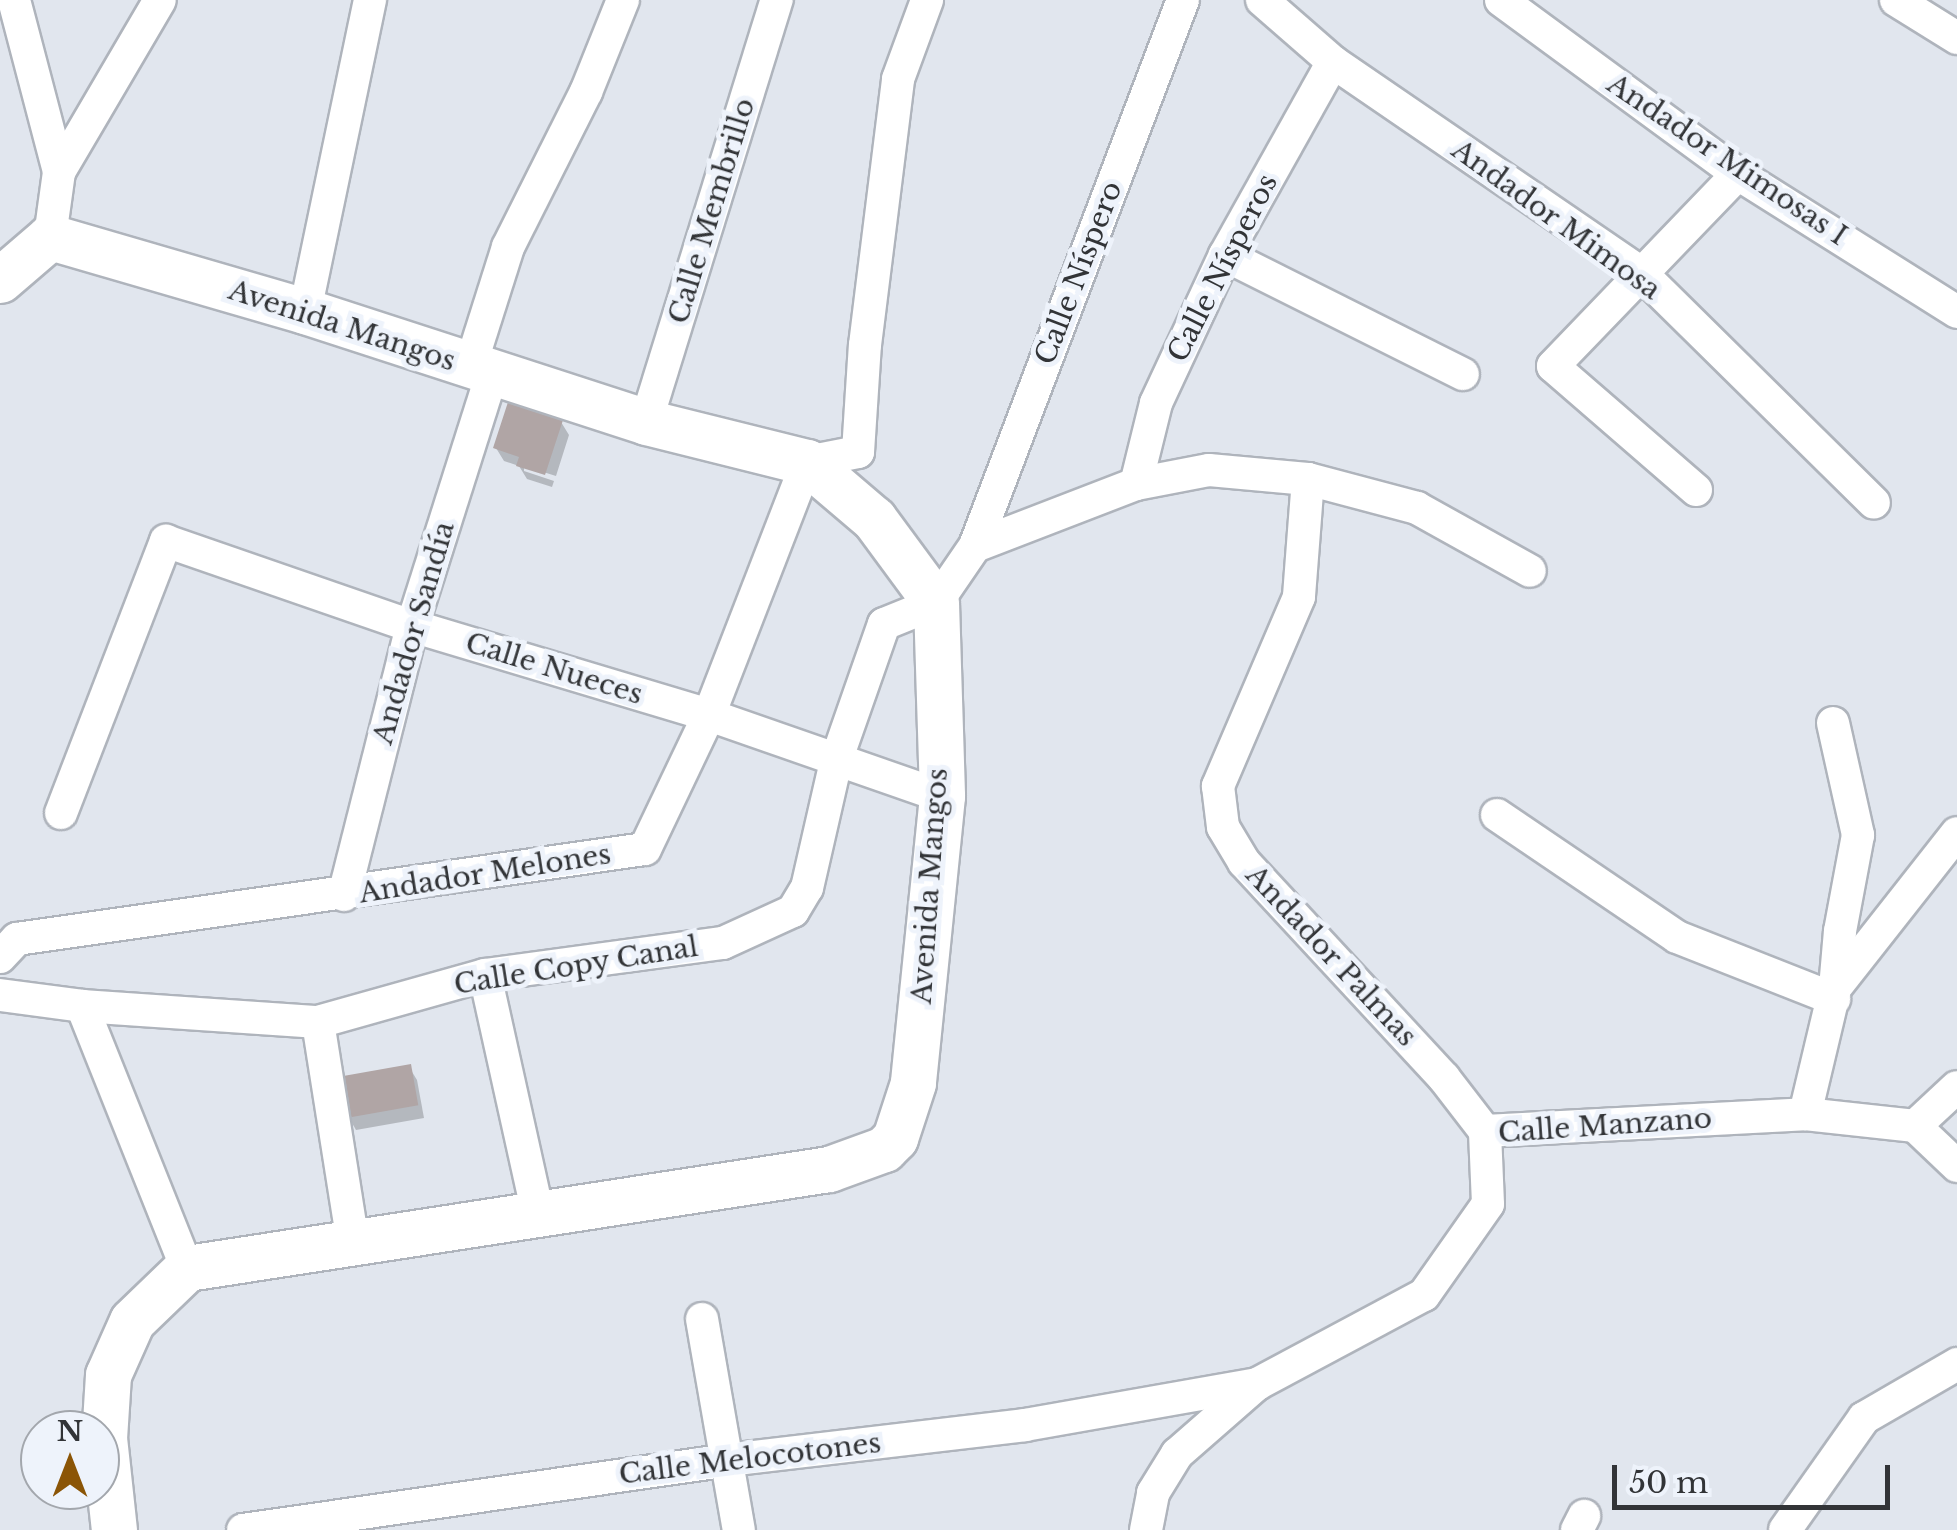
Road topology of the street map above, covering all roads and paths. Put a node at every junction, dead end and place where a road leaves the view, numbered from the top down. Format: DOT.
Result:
graph roads {
  1 [pos="14,0"];
  2 [pos="160,0"];
  3 [pos="370,0"];
  4 [pos="623,0"];
  5 [pos="777,0"];
  6 [pos="926,0"];
  7 [pos="1183,0"];
  8 [pos="1262,0"];
  9 [pos="1501,0"];
  10 [pos="1896,0"];
  11 [pos="1957,38"];
  12 [pos="1334,62"];
  13 [pos="59,172"];
  14 [pos="1738,174"];
  15 [pos="50,237"];
  16 [pos="1225,255"];
  17 [pos="1641,273"];
  18 [pos="0,280"];
  19 [pos="306,311"];
  20 [pos="1957,312"];
  21 [pos="481,371"];
  22 [pos="1463,374"];
  23 [pos="646,422"];
  24 [pos="807,462"];
  25 [pos="1308,479"];
  26 [pos="1136,484"];
  27 [pos="1696,490"];
  28 [pos="1874,503"];
  29 [pos="974,546"];
  30 [pos="1530,572"];
  31 [pos="936,603"];
  32 [pos="412,626"];
  33 [pos="708,715"];
  34 [pos="1833,723"];
  35 [pos="836,761"];
  36 [pos="942,796"];
  37 [pos="61,813"];
  38 [pos="1497,815"];
  39 [pos="1957,833"];
  40 [pos="344,895"];
  41 [pos="0,957"];
  42 [pos="484,976"];
  43 [pos="1835,993"];
  44 [pos="0,995"];
  45 [pos="82,1006"];
  46 [pos="318,1022"];
  47 [pos="1957,1087"];
  48 [pos="1804,1114"];
  49 [pos="1915,1126"];
  50 [pos="1486,1132"];
  51 [pos="1957,1135"];
  52 [pos="1957,1166"];
  53 [pos="538,1214"];
  54 [pos="353,1242"];
  55 [pos="187,1268"];
  56 [pos="702,1319"];
  57 [pos="1957,1364"];
  58 [pos="1257,1384"];
  59 [pos="728,1460"];
  60 [pos="114,1530"];
  61 [pos="243,1530"];
  62 [pos="738,1530"];
  63 [pos="1146,1530"];
  64 [pos="1785,1530"];
  1 -- 13 [label="street"];
  2 -- 13 [label="street"];
  3 -- 19 [label="street"];
  4 -- 21 [label="street, Andador Sandía"];
  5 -- 23 [label="street, Calle Membrillo"];
  6 -- 24 [label="street"];
  7 -- 29 [label="street, Calle Níspero"];
  8 -- 12 [label="street, Andador Mimosa"];
  9 -- 14 [label="street, Andador Mimosas I"];
  10 -- 11 [label="street"];
  12 -- 16 [label="street, Calle Nísperos"];
  12 -- 17 [label="street, Andador Mimosa"];
  13 -- 15 [label="street"];
  14 -- 17 [label="street"];
  14 -- 20 [label="street, Andador Mimosas I"];
  15 -- 18 [label="main road"];
  15 -- 19 [label="main road, Avenida Mangos"];
  16 -- 22 [label="street"];
  16 -- 26 [label="street, Calle Nísperos"];
  17 -- 27 [label="street"];
  17 -- 28 [label="street, Andador Mimosa"];
  19 -- 21 [label="main road, Avenida Mangos"];
  21 -- 23 [label="main road, Avenida Mangos"];
  21 -- 32 [label="street, Andador Sandía"];
  23 -- 24 [label="main road, Avenida Mangos"];
  24 -- 31 [label="main road, Avenida Mangos"];
  24 -- 33 [label="street, Andador Melones"];
  25 -- 26 [label="street"];
  25 -- 30 [label="street"];
  25 -- 50 [label="street, Andador Palmas"];
  26 -- 29 [label="street"];
  29 -- 31 [label="street, Calle Níspero"];
  31 -- 35 [label="street, Calle Copy Canal"];
  31 -- 36 [label="main road, Avenida Mangos"];
  32 -- 33 [label="street, Calle Nueces"];
  32 -- 37 [label="street, Calle Nueces"];
  32 -- 40 [label="street, Andador Sandía"];
  33 -- 35 [label="street, Calle Nueces"];
  33 -- 40 [label="street, Andador Melones"];
  34 -- 43 [label="street"];
  35 -- 36 [label="street, Calle Nueces"];
  35 -- 42 [label="street, Calle Copy Canal"];
  36 -- 53 [label="main road, Avenida Mangos"];
  38 -- 43 [label="street"];
  39 -- 43 [label="street"];
  40 -- 41 [label="street, Andador Melones"];
  42 -- 46 [label="street, Calle Copy Canal"];
  42 -- 53 [label="street"];
  43 -- 48 [label="street"];
  44 -- 45 [label="street, Calle Copy Canal"];
  45 -- 46 [label="street, Calle Copy Canal"];
  45 -- 55 [label="street"];
  46 -- 54 [label="street"];
  47 -- 49 [label="street"];
  48 -- 49 [label="street, Calle Manzano"];
  48 -- 50 [label="street, Calle Manzano"];
  49 -- 51 [label="street, Calle Manzano"];
  49 -- 52 [label="street"];
  50 -- 58 [label="street, Calle Manzano"];
  53 -- 54 [label="main road, Avenida Mangos"];
  54 -- 55 [label="main road, Avenida Mangos"];
  55 -- 60 [label="main road"];
  56 -- 59 [label="street"];
  57 -- 64 [label="street"];
  58 -- 59 [label="street, Calle Melocotones"];
  58 -- 63 [label="street, Calle Manzano"];
  59 -- 61 [label="street, Calle Melocotones"];
  59 -- 62 [label="street"];
}
